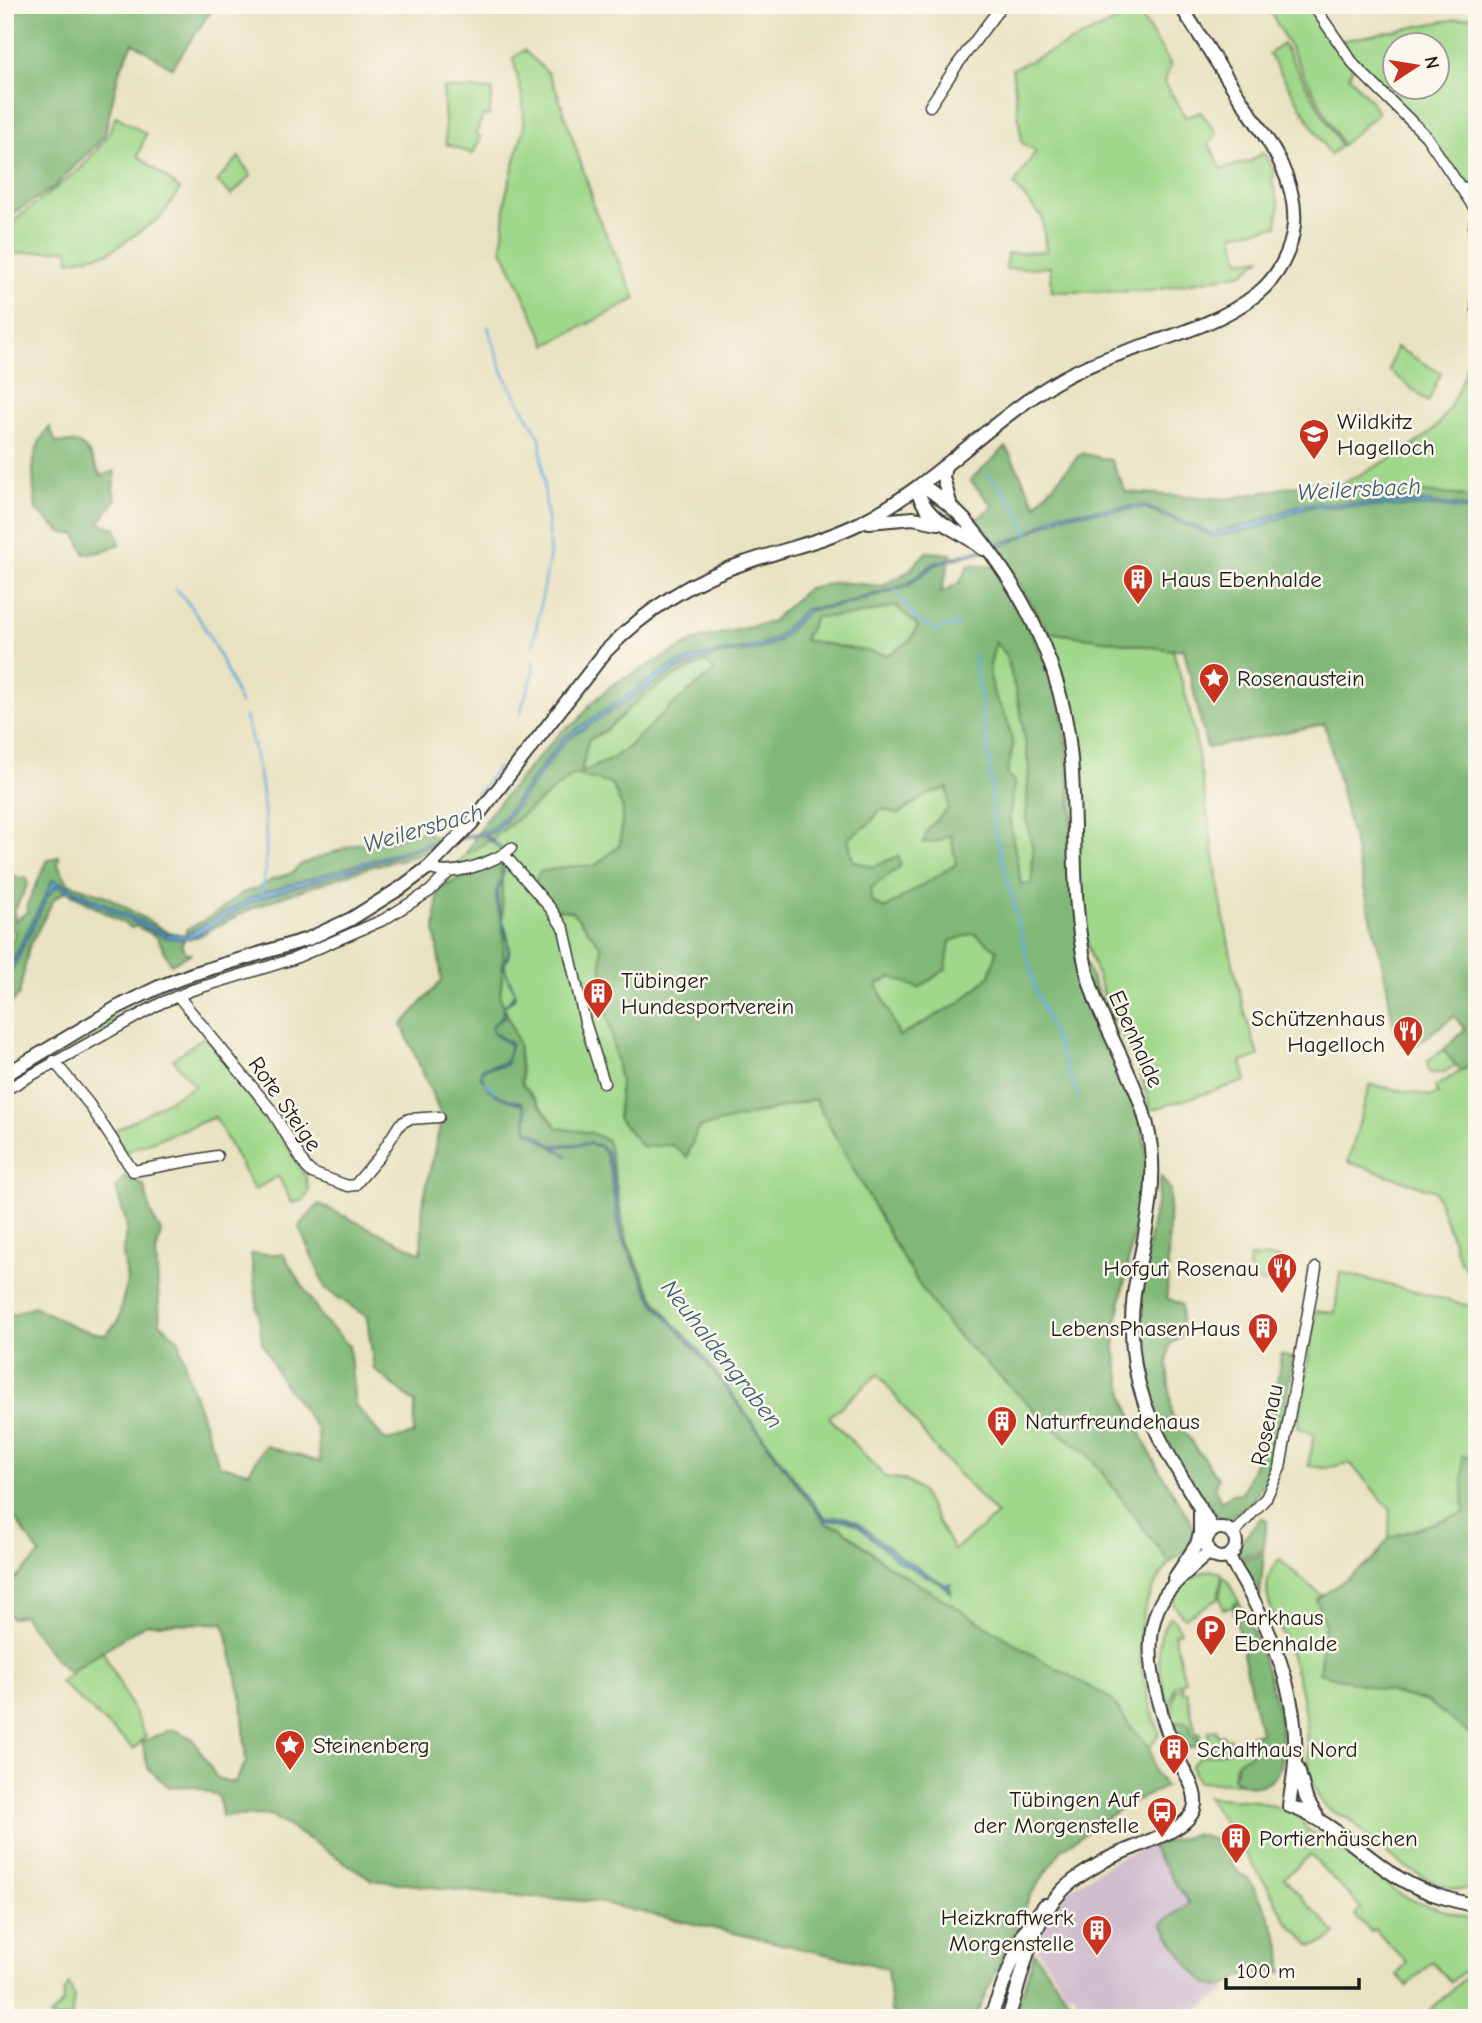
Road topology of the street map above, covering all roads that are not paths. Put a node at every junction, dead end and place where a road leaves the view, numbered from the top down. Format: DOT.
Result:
graph roads {
  1 [pos="1002,5"];
  2 [pos="1180,5"];
  3 [pos="1313,5"];
  4 [pos="930,106"];
  5 [pos="1477,187"];
  6 [pos="1461,188"];
  7 [pos="1476,206"];
  8 [pos="1477,310"];
  9 [pos="945,466"];
  10 [pos="919,486"];
  11 [pos="950,503"];
  12 [pos="940,523"];
  13 [pos="859,524"];
  14 [pos="996,561"];
  15 [pos="511,848"];
  16 [pos="503,856"];
  17 [pos="431,865"];
  18 [pos="449,872"];
  19 [pos="178,996"];
  20 [pos="54,1061"];
  21 [pos="5,1075"];
  22 [pos="604,1083"];
  23 [pos="5,1090"];
  24 [pos="439,1117"];
  25 [pos="217,1156"];
  26 [pos="1316,1268"];
  27 [pos="1200,1507"];
  28 [pos="1213,1530"];
  29 [pos="1233,1534"];
  30 [pos="1209,1552"];
  31 [pos="1228,1556"];
  32 [pos="1170,1590"];
  33 [pos="1295,1759"];
  34 [pos="1320,1821"];
  35 [pos="1054,1900"];
  36 [pos="1477,1906"];
  37 [pos="990,2018"];
  38 [pos="1008,2018"];
  1 -- 4 [label="street"];
  2 -- 9 [label="street"];
  3 -- 6 [label="street"];
  5 -- 6 [label="street"];
  6 -- 7 [label="street"];
  7 -- 8 [label="street"];
  9 -- 10 [label="street"];
  9 -- 11 [label="street"];
  10 -- 11 [label="street, Ebenhalde"];
  10 -- 12 [label="street, Ebenhalde"];
  10 -- 13 [label="street"];
  11 -- 14 [label="street, Ebenhalde"];
  12 -- 13 [label="street"];
  12 -- 14 [label="street, Ebenhalde"];
  13 -- 17 [label="street"];
  14 -- 27 [label="street, Ebenhalde"];
  15 -- 16 [label="street"];
  16 -- 18 [label="street"];
  16 -- 22 [label="street"];
  17 -- 18 [label="street"];
  17 -- 21 [label="street"];
  18 -- 19 [label="street"];
  19 -- 20 [label="street"];
  19 -- 24 [label="street, Rote Steige"];
  20 -- 23 [label="street"];
  20 -- 25 [label="street"];
  26 -- 29 [label="street, Rosenau"];
  27 -- 28 [label="street, Ebenhalde"];
  27 -- 32 [label="street"];
  28 -- 29 [label="street"];
  28 -- 30 [label="street"];
  29 -- 31 [label="street"];
  30 -- 31 [label="street"];
  30 -- 32 [label="street"];
  31 -- 33 [label="street"];
  32 -- 35 [label="street"];
  33 -- 34 [label="street"];
  33 -- 34 [label="street"];
  34 -- 36 [label="street"];
  35 -- 37 [label="street"];
  35 -- 38 [label="street"];
}
